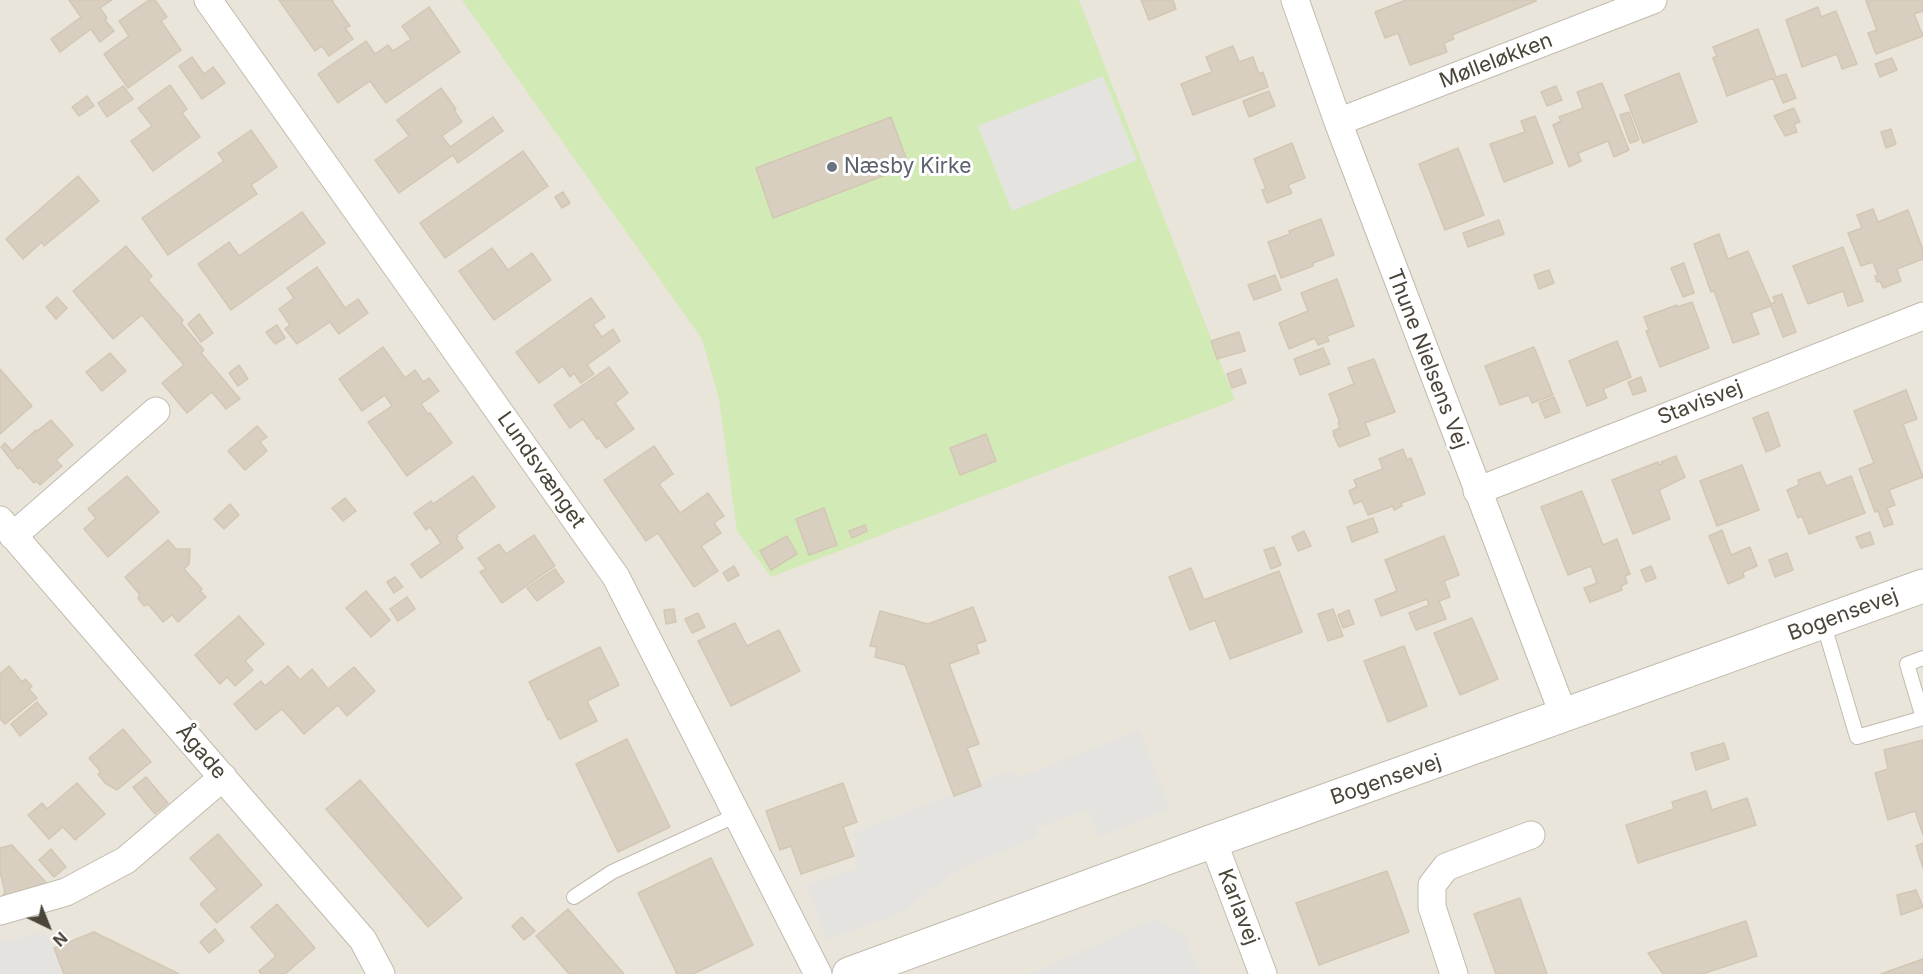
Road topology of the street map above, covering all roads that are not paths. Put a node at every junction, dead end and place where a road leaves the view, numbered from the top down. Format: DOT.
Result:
graph roads {
  1 [pos="208,0"];
  2 [pos="1295,0"];
  3 [pos="1653,0"];
  4 [pos="1338,122"];
  5 [pos="1923,316"];
  6 [pos="156,411"];
  7 [pos="1477,491"];
  8 [pos="7,528"];
  9 [pos="1923,586"];
  10 [pos="1823,622"];
  11 [pos="1923,658"];
  12 [pos="1564,716"];
  13 [pos="223,777"];
  14 [pos="737,815"];
  15 [pos="1531,835"];
  16 [pos="1213,841"];
  17 [pos="574,897"];
  18 [pos="0,911"];
  19 [pos="381,974"];
  20 [pos="818,974"];
  21 [pos="849,974"];
  22 [pos="1263,974"];
  23 [pos="1454,974"];
  1 -- 14 [label="street, Lundsvænget"];
  2 -- 4 [label="street, Thune Nielsens Vej"];
  3 -- 4 [label="street, Mølleløkken"];
  4 -- 7 [label="street, Thune Nielsens Vej"];
  5 -- 7 [label="street, Stavisvej"];
  6 -- 8 [label="street, Ågade"];
  7 -- 12 [label="street, Thune Nielsens Vej"];
  8 -- 13 [label="street, Ågade"];
  9 -- 10 [label="street, Bogensevej"];
  10 -- 11 [label="lane"];
  10 -- 12 [label="street, Bogensevej"];
  12 -- 16 [label="street, Bogensevej"];
  13 -- 18 [label="street"];
  13 -- 19 [label="street, Ågade"];
  14 -- 17 [label="lane"];
  14 -- 20 [label="street, Lundsvænget"];
  15 -- 23 [label="street"];
  16 -- 21 [label="street, Bogensevej"];
  16 -- 22 [label="street, Karlavej"];
}
